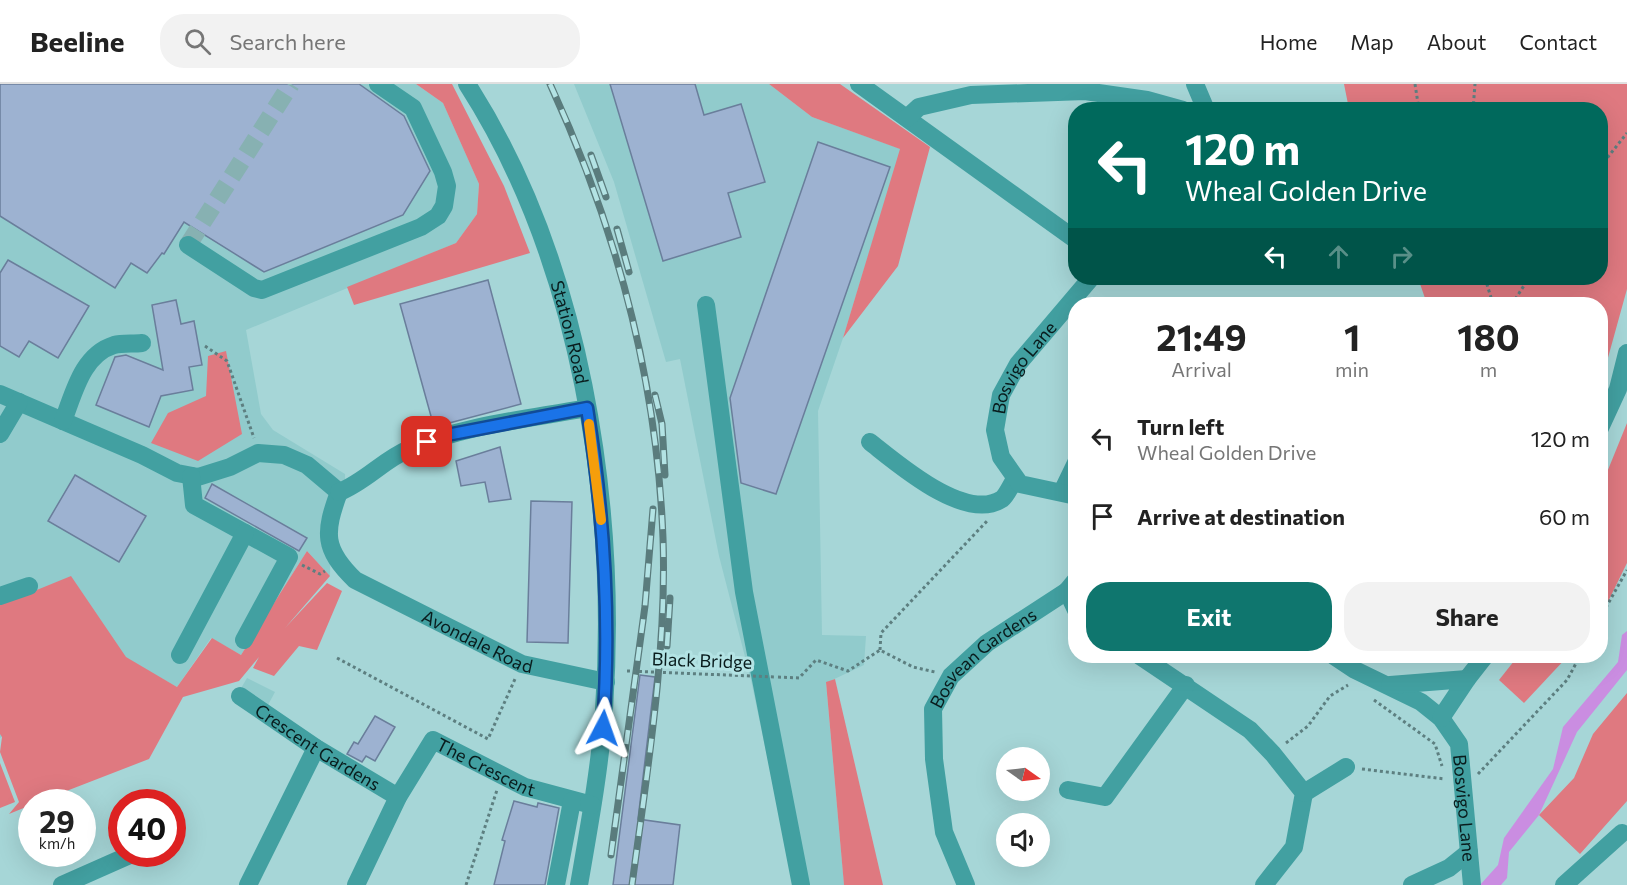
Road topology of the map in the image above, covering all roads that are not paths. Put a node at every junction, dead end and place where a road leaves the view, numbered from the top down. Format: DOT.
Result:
graph roads {
  1 [pos="378,84"];
  2 [pos="467,84"];
  3 [pos="859,84"];
  4 [pos="1195,84"];
  5 [pos="1154,102"];
  6 [pos="1203,102"];
  7 [pos="907,118"];
  8 [pos="1068,234"];
  9 [pos="188,245"];
  10 [pos="1085,285"];
  11 [pos="1075,297"];
  12 [pos="706,305"];
  13 [pos="1068,305"];
  14 [pos="142,343"];
  15 [pos="1627,353"];
  16 [pos="0,393"];
  17 [pos="19,402"];
  18 [pos="587,408"];
  19 [pos="1608,410"];
  20 [pos="63,421"];
  21 [pos="0,434"];
  22 [pos="870,442"];
  23 [pos="191,476"];
  24 [pos="1015,479"];
  25 [pos="339,492"];
  26 [pos="1068,494"];
  27 [pos="245,533"];
  28 [pos="29,585"];
  29 [pos="1068,587"];
  30 [pos="0,596"];
  31 [pos="244,640"];
  32 [pos="180,655"];
  33 [pos="1151,663"];
  34 [pos="1344,663"];
  35 [pos="1480,663"];
  36 [pos="1467,679"];
  37 [pos="606,682"];
  38 [pos="1186,685"];
  39 [pos="1390,685"];
  40 [pos="240,696"];
  41 [pos="1441,718"];
  42 [pos="316,748"];
  43 [pos="1346,767"];
  44 [pos="1068,790"];
  45 [pos="1304,793"];
  46 [pos="398,797"];
  47 [pos="572,801"];
  48 [pos="592,805"];
  49 [pos="1622,833"];
  50 [pos="1469,852"];
  51 [pos="110,867"];
  52 [pos="87,881"];
  53 [pos="63,885"];
  54 [pos="248,885"];
  55 [pos="356,885"];
  56 [pos="556,885"];
  57 [pos="579,885"];
  58 [pos="801,885"];
  59 [pos="966,885"];
  60 [pos="1264,885"];
  61 [pos="1412,885"];
  62 [pos="1472,885"];
  63 [pos="1564,885"];
  1 -- 9 [label="street"];
  2 -- 18 [label="street, Station Road"];
  3 -- 7 [label="street"];
  4 -- 6 [label="street"];
  5 -- 7 [label="street"];
  7 -- 8 [label="street"];
  10 -- 11 [label="street, Bosvigo Lane"];
  12 -- 58 [label="street"];
  13 -- 24 [label="street, Bosvigo Lane"];
  14 -- 20 [label="street"];
  15 -- 19 [label="street"];
  16 -- 17 [label="street"];
  17 -- 20 [label="street"];
  17 -- 21 [label="street"];
  18 -- 25 [label="street"];
  18 -- 37 [label="street, Station Road"];
  20 -- 23 [label="street"];
  22 -- 24 [label="street"];
  23 -- 25 [label="street"];
  23 -- 27 [label="street"];
  24 -- 26 [label="street"];
  25 -- 37 [label="street, Avondale Road"];
  27 -- 31 [label="street"];
  27 -- 32 [label="street"];
  28 -- 30 [label="street"];
  29 -- 59 [label="street, Bosvean Gardens"];
  33 -- 38 [label="street"];
  34 -- 39 [label="street, Bosvigo Lane"];
  35 -- 36 [label="street"];
  36 -- 39 [label="street"];
  36 -- 41 [label="street"];
  37 -- 48 [label="street, Station Road"];
  38 -- 44 [label="street"];
  38 -- 45 [label="street"];
  39 -- 41 [label="street, Bosvigo Lane"];
  40 -- 42 [label="street, Crescent Gardens"];
  41 -- 50 [label="street, Bosvigo Lane"];
  42 -- 46 [label="street, Crescent Gardens"];
  42 -- 54 [label="street"];
  43 -- 45 [label="street"];
  45 -- 60 [label="street"];
  46 -- 47 [label="street, The Crescent"];
  46 -- 55 [label="street, The Crescent"];
  47 -- 48 [label="street, The Crescent"];
  47 -- 56 [label="street"];
  48 -- 57 [label="street, Station Road"];
  49 -- 63 [label="street"];
  50 -- 61 [label="street"];
  50 -- 62 [label="street, Bosvigo Lane"];
  51 -- 52 [label="street"];
  52 -- 53 [label="street"];
}
